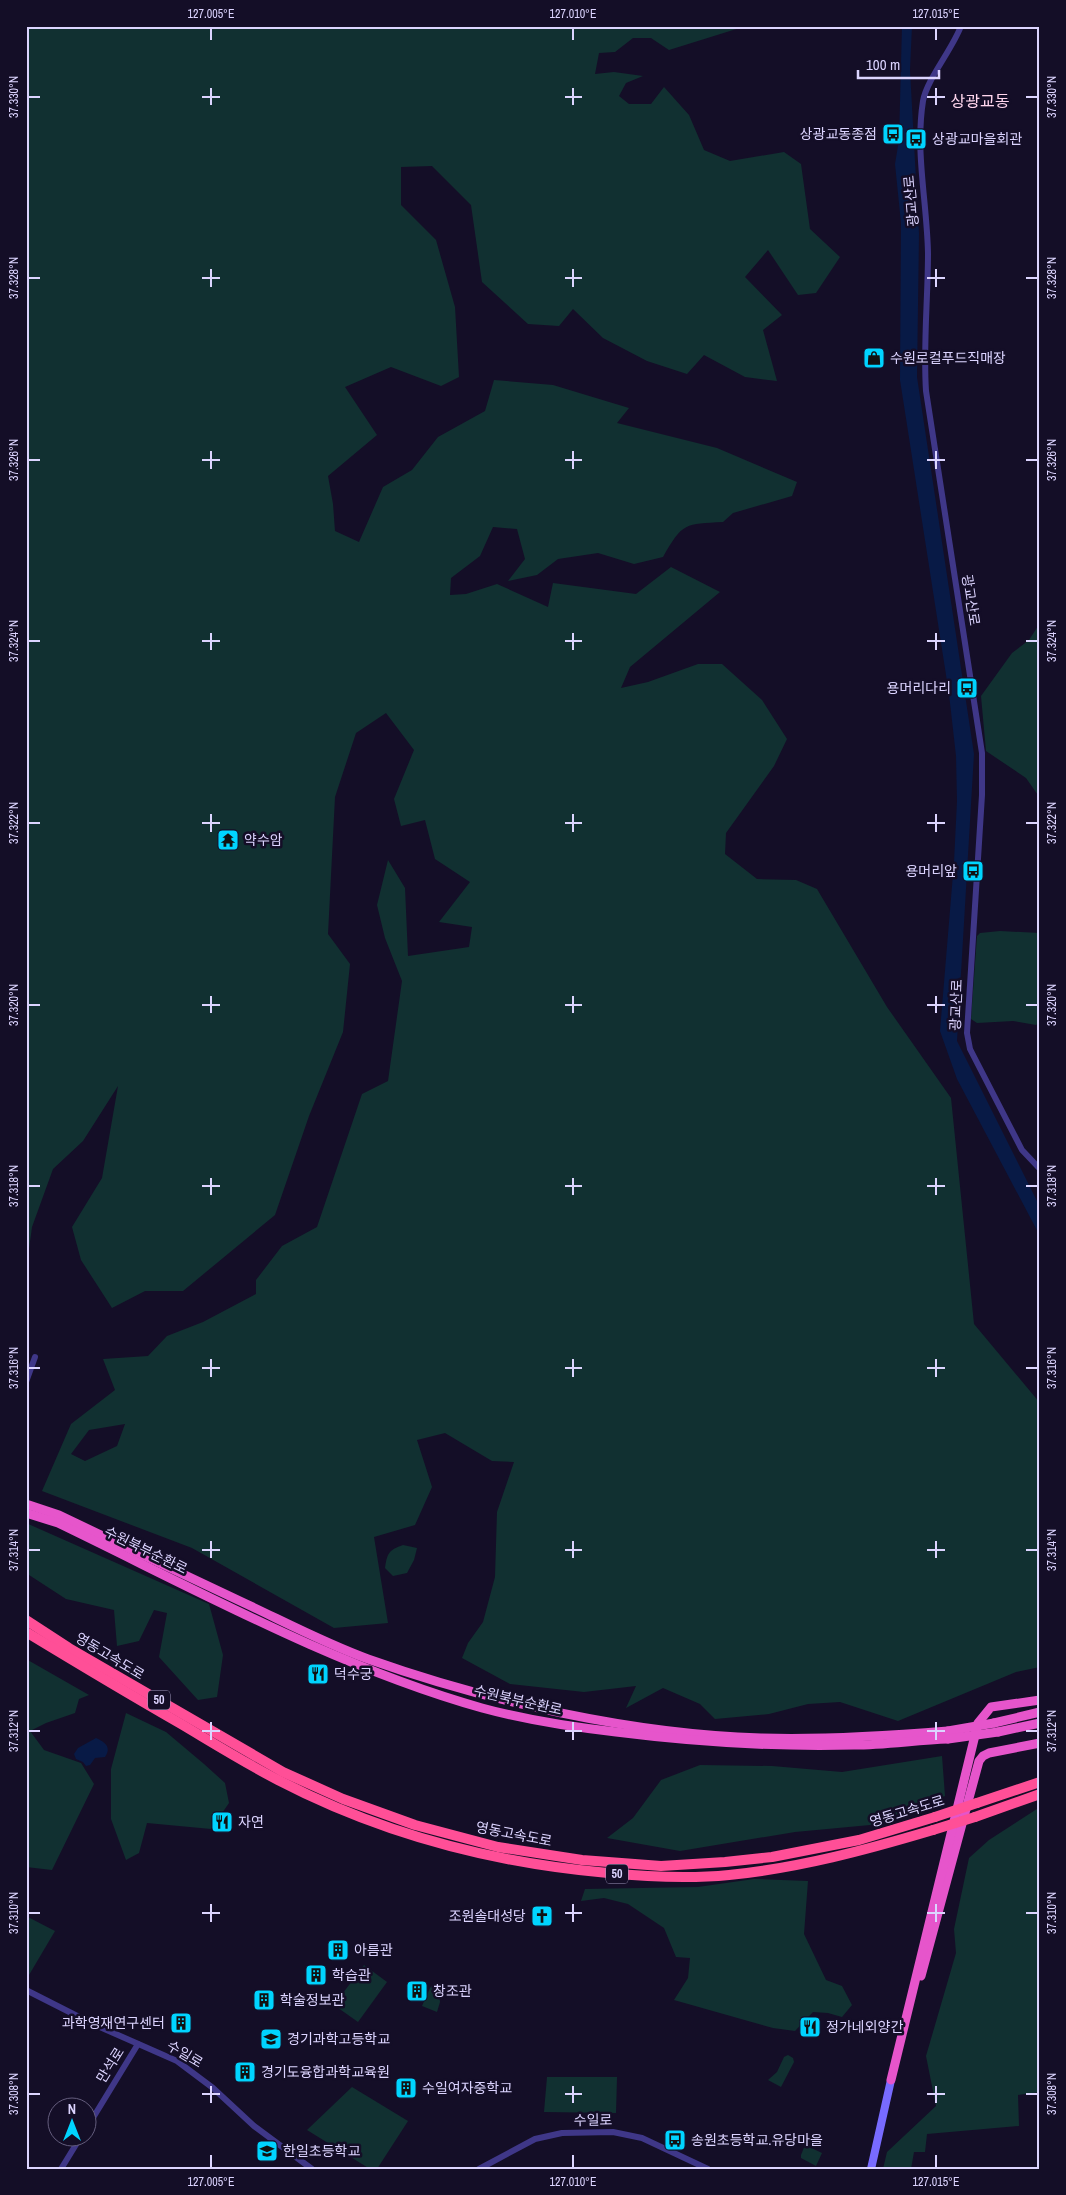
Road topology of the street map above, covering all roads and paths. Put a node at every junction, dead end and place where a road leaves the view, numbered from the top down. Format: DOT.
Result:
graph roads {
  1 [pos="961,26"];
  2 [pos="1040,1169"];
  3 [pos="35,1357"];
  4 [pos="26,1382"];
  5 [pos="26,1504"];
  6 [pos="26,1513"];
  7 [pos="58,1519"];
  8 [pos="26,1620"];
  9 [pos="26,1632"];
  10 [pos="1040,1700"];
  11 [pos="1040,1712"];
  12 [pos="1040,1722"];
  13 [pos="948,1735"];
  14 [pos="1040,1742"];
  15 [pos="1040,1782"];
  16 [pos="1040,1794"];
  17 [pos="26,1990"];
  18 [pos="138,2044"];
  19 [pos="891,2080"];
  20 [pos="98,2110"];
  21 [pos="74,2148"];
  22 [pos="61,2169"];
  23 [pos="312,2169"];
  24 [pos="478,2169"];
  25 [pos="708,2169"];
  26 [pos="871,2169"];
  1 -- 2 [label="street, 광교산로"];
  3 -- 4 [label="street"];
  5 -- 7 [label="highway, 수원북부순환로"];
  6 -- 7 [label="highway, 수원북부순환로"];
  7 -- 13 [label="highway, 수원북부순환로"];
  7 -- 13 [label="highway, 수원북부순환로"];
  8 -- 15 [label="highway, 영동고속도로 / 50, bridge"];
  9 -- 16 [label="highway, 영동고속도로 / 50, bridge"];
  10 -- 19 [label="highway"];
  11 -- 13 [label="highway, 수원북부순환로, bridge"];
  12 -- 13 [label="highway, 수원북부순환로, bridge"];
  14 -- 19 [label="highway"];
  17 -- 18 [label="street, 수일로"];
  18 -- 20 [label="street, 만석로"];
  18 -- 23 [label="street, 수일로"];
  19 -- 26 [label="main road"];
  21 -- 22 [label="street"];
  24 -- 25 [label="street, 수일로"];
}
